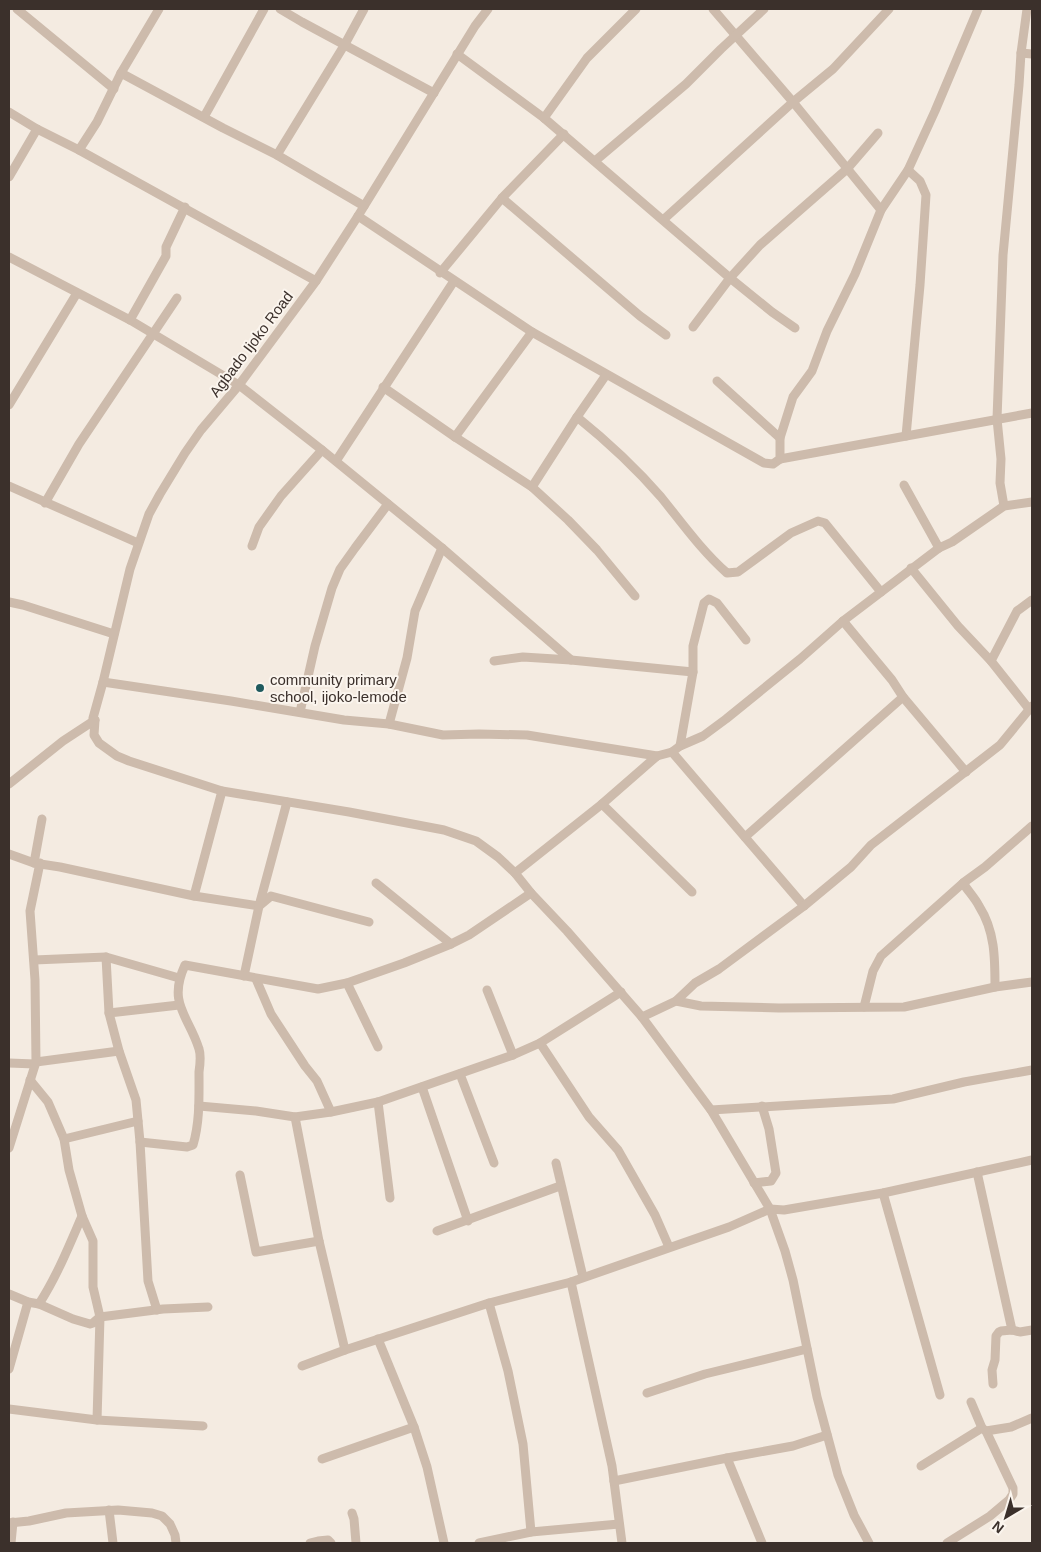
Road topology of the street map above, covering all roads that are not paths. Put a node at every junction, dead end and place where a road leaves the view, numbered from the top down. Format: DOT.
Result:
graph roads {
  1 [pos="17,9"];
  2 [pos="159,9"];
  3 [pos="264,9"];
  4 [pos="280,9"];
  5 [pos="364,9"];
  6 [pos="488,9"];
  7 [pos="636,9"];
  8 [pos="713,9"];
  9 [pos="764,9"];
  10 [pos="889,9"];
  11 [pos="978,9"];
  12 [pos="1027,9"];
  13 [pos="736,35"];
  14 [pos="345,44"];
  15 [pos="1021,53"];
  16 [pos="457,54"];
  17 [pos="1032,54"];
  18 [pos="122,73"];
  19 [pos="114,89"];
  20 [pos="434,93"];
  21 [pos="793,102"];
  22 [pos="9,112"];
  23 [pos="204,117"];
  24 [pos="544,118"];
  25 [pos="37,129"];
  26 [pos="878,133"];
  27 [pos="564,134"];
  28 [pos="80,150"];
  29 [pos="277,155"];
  30 [pos="595,161"];
  31 [pos="847,169"];
  32 [pos="908,170"];
  33 [pos="9,177"];
  34 [pos="502,198"];
  35 [pos="364,206"];
  36 [pos="185,207"];
  37 [pos="881,210"];
  38 [pos="358,216"];
  39 [pos="663,220"];
  40 [pos="9,257"];
  41 [pos="440,272"];
  42 [pos="730,278"];
  43 [pos="316,281"];
  44 [pos="454,281"];
  45 [pos="77,293"];
  46 [pos="177,298"];
  47 [pos="130,320"];
  48 [pos="693,327"];
  49 [pos="795,328"];
  50 [pos="532,332"];
  51 [pos="152,334"];
  52 [pos="666,335"];
  53 [pos="606,374"];
  54 [pos="717,381"];
  55 [pos="240,385"];
  56 [pos="383,388"];
  57 [pos="9,405"];
  58 [pos="1032,413"];
  59 [pos="577,417"];
  60 [pos="997,419"];
  61 [pos="906,436"];
  62 [pos="456,437"];
  63 [pos="780,438"];
  64 [pos="322,450"];
  65 [pos="780,459"];
  66 [pos="336,461"];
  67 [pos="904,485"];
  68 [pos="9,486"];
  69 [pos="532,487"];
  70 [pos="1032,502"];
  71 [pos="45,503"];
  72 [pos="388,504"];
  73 [pos="1004,506"];
  74 [pos="138,543"];
  75 [pos="252,546"];
  76 [pos="442,548"];
  77 [pos="939,548"];
  78 [pos="911,568"];
  79 [pos="881,592"];
  80 [pos="635,596"];
  81 [pos="1032,600"];
  82 [pos="9,602"];
  83 [pos="843,621"];
  84 [pos="114,634"];
  85 [pos="746,640"];
  86 [pos="571,660"];
  87 [pos="494,661"];
  88 [pos="992,661"];
  89 [pos="693,672"];
  90 [pos="103,682"];
  91 [pos="903,697"];
  92 [pos="1030,708"];
  93 [pos="300,712"];
  94 [pos="95,720"];
  95 [pos="389,724"];
  96 [pos="680,746"];
  97 [pos="672,752"];
  98 [pos="656,756"];
  99 [pos="966,772"];
  100 [pos="9,784"];
  101 [pos="222,791"];
  102 [pos="287,802"];
  103 [pos="602,804"];
  104 [pos="42,819"];
  105 [pos="1032,826"];
  106 [pos="745,837"];
  107 [pos="9,854"];
  108 [pos="37,863"];
  109 [pos="515,873"];
  110 [pos="376,883"];
  111 [pos="962,883"];
  112 [pos="692,892"];
  113 [pos="531,893"];
  114 [pos="194,896"];
  115 [pos="259,906"];
  116 [pos="804,906"];
  117 [pos="369,922"];
  118 [pos="451,944"];
  119 [pos="106,957"];
  120 [pos="34,960"];
  121 [pos="244,976"];
  122 [pos="179,978"];
  123 [pos="256,979"];
  124 [pos="1032,982"];
  125 [pos="347,983"];
  126 [pos="995,987"];
  127 [pos="487,990"];
  128 [pos="621,992"];
  129 [pos="676,1002"];
  130 [pos="179,1005"];
  131 [pos="864,1007"];
  132 [pos="109,1013"];
  133 [pos="642,1017"];
  134 [pos="540,1043"];
  135 [pos="378,1046"];
  136 [pos="119,1051"];
  137 [pos="513,1055"];
  138 [pos="9,1063"];
  139 [pos="36,1063"];
  140 [pos="1032,1070"];
  141 [pos="460,1074"];
  142 [pos="30,1080"];
  143 [pos="422,1087"];
  144 [pos="378,1102"];
  145 [pos="199,1106"];
  146 [pos="762,1106"];
  147 [pos="711,1110"];
  148 [pos="331,1112"];
  149 [pos="295,1117"];
  150 [pos="138,1121"];
  151 [pos="64,1139"];
  152 [pos="140,1142"];
  153 [pos="9,1148"];
  154 [pos="1032,1160"];
  155 [pos="494,1163"];
  156 [pos="556,1163"];
  157 [pos="977,1172"];
  158 [pos="240,1175"];
  159 [pos="754,1183"];
  160 [pos="560,1186"];
  161 [pos="882,1193"];
  162 [pos="390,1198"];
  163 [pos="770,1209"];
  164 [pos="82,1216"];
  165 [pos="468,1221"];
  166 [pos="437,1231"];
  167 [pos="319,1241"];
  168 [pos="669,1247"];
  169 [pos="583,1277"];
  170 [pos="571,1282"];
  171 [pos="9,1294"];
  172 [pos="28,1302"];
  173 [pos="489,1302"];
  174 [pos="39,1304"];
  175 [pos="208,1307"];
  176 [pos="157,1310"];
  177 [pos="100,1317"];
  178 [pos="1012,1330"];
  179 [pos="1032,1330"];
  180 [pos="378,1339"];
  181 [pos="807,1349"];
  182 [pos="345,1350"];
  183 [pos="302,1366"];
  184 [pos="9,1369"];
  185 [pos="993,1384"];
  186 [pos="647,1393"];
  187 [pos="940,1395"];
  188 [pos="971,1402"];
  189 [pos="9,1409"];
  190 [pos="1032,1418"];
  191 [pos="96,1420"];
  192 [pos="203,1426"];
  193 [pos="414,1426"];
  194 [pos="984,1430"];
  195 [pos="826,1435"];
  196 [pos="727,1458"];
  197 [pos="322,1459"];
  198 [pos="921,1466"];
  199 [pos="614,1481"];
  200 [pos="109,1510"];
  201 [pos="352,1513"];
  202 [pos="11,1522"];
  203 [pos="619,1524"];
  204 [pos="531,1532"];
  205 [pos="11,1543"];
  206 [pos="113,1543"];
  207 [pos="176,1543"];
  208 [pos="310,1543"];
  209 [pos="331,1543"];
  210 [pos="356,1543"];
  211 [pos="444,1543"];
  212 [pos="479,1543"];
  213 [pos="622,1543"];
  214 [pos="762,1543"];
  215 [pos="869,1543"];
  216 [pos="947,1543"];
  1 -- 19 [label="street"];
  2 -- 18 [label="street"];
  3 -- 23 [label="street"];
  4 -- 14 [label="street"];
  5 -- 14 [label="street"];
  6 -- 16 [label="street, Agbado Ijoko Road"];
  7 -- 24 [label="street"];
  8 -- 13 [label="street"];
  9 -- 13 [label="street"];
  10 -- 21 [label="street"];
  11 -- 32 [label="street"];
  12 -- 15 [label="street"];
  13 -- 21 [label="street"];
  13 -- 30 [label="street"];
  14 -- 20 [label="street"];
  14 -- 29 [label="street"];
  15 -- 17 [label="street"];
  15 -- 60 [label="street"];
  16 -- 20 [label="street, Agbado Ijoko Road"];
  16 -- 24 [label="street"];
  18 -- 19 [label="street"];
  18 -- 23 [label="street"];
  19 -- 28 [label="street"];
  20 -- 35 [label="street, Agbado Ijoko Road"];
  21 -- 31 [label="street"];
  21 -- 39 [label="street"];
  22 -- 25 [label="street"];
  23 -- 29 [label="street"];
  24 -- 27 [label="street"];
  25 -- 28 [label="street"];
  25 -- 33 [label="street"];
  26 -- 31 [label="street"];
  27 -- 30 [label="street"];
  27 -- 34 [label="street"];
  28 -- 36 [label="street"];
  29 -- 35 [label="street"];
  30 -- 39 [label="street"];
  31 -- 37 [label="street"];
  31 -- 42 [label="street"];
  32 -- 37 [label="street"];
  32 -- 61 [label="street"];
  34 -- 41 [label="street"];
  34 -- 52 [label="street"];
  35 -- 38 [label="street, Agbado Ijoko Road"];
  36 -- 43 [label="street"];
  36 -- 47 [label="street"];
  37 -- 63 [label="street"];
  38 -- 41 [label="street"];
  38 -- 43 [label="street, Agbado Ijoko Road"];
  39 -- 42 [label="street"];
  40 -- 45 [label="street"];
  41 -- 44 [label="street"];
  42 -- 48 [label="street"];
  42 -- 49 [label="street"];
  43 -- 55 [label="street, Agbado Ijoko Road"];
  44 -- 50 [label="street"];
  44 -- 56 [label="street"];
  45 -- 47 [label="street"];
  45 -- 57 [label="street"];
  46 -- 51 [label="street"];
  47 -- 51 [label="street"];
  50 -- 53 [label="street"];
  50 -- 62 [label="street"];
  51 -- 55 [label="street"];
  51 -- 71 [label="street"];
  53 -- 59 [label="street"];
  53 -- 65 [label="street"];
  54 -- 63 [label="street"];
  55 -- 64 [label="street"];
  55 -- 74 [label="street, Agbado Ijoko Road"];
  56 -- 62 [label="street"];
  56 -- 66 [label="street"];
  58 -- 60 [label="street"];
  59 -- 69 [label="street"];
  59 -- 79 [label="street"];
  60 -- 61 [label="street"];
  60 -- 73 [label="street"];
  61 -- 65 [label="street"];
  62 -- 69 [label="street"];
  63 -- 65 [label="street"];
  64 -- 66 [label="street"];
  64 -- 75 [label="street"];
  66 -- 72 [label="street"];
  67 -- 77 [label="street"];
  68 -- 71 [label="street"];
  69 -- 80 [label="street"];
  70 -- 73 [label="street"];
  71 -- 74 [label="street"];
  72 -- 76 [label="street"];
  72 -- 93 [label="street"];
  73 -- 77 [label="street"];
  74 -- 84 [label="street, Agbado Ijoko Road"];
  76 -- 86 [label="street"];
  76 -- 95 [label="street"];
  77 -- 78 [label="street"];
  78 -- 79 [label="street"];
  78 -- 88 [label="street"];
  79 -- 83 [label="street"];
  81 -- 88 [label="street"];
  82 -- 84 [label="street"];
  83 -- 91 [label="street"];
  83 -- 96 [label="street"];
  84 -- 90 [label="street, Agbado Ijoko Road"];
  85 -- 89 [label="street"];
  86 -- 87 [label="street"];
  86 -- 89 [label="street"];
  88 -- 92 [label="street"];
  89 -- 96 [label="street"];
  90 -- 93 [label="street"];
  90 -- 94 [label="street, Agbado Ijoko Road"];
  91 -- 99 [label="street"];
  91 -- 106 [label="street"];
  92 -- 99 [label="street"];
  93 -- 95 [label="street"];
  94 -- 100 [label="street"];
  94 -- 101 [label="street"];
  95 -- 98 [label="street"];
  96 -- 97 [label="street"];
  97 -- 98 [label="street"];
  97 -- 106 [label="street"];
  98 -- 103 [label="street"];
  99 -- 116 [label="street"];
  101 -- 102 [label="street"];
  101 -- 114 [label="street"];
  102 -- 109 [label="street"];
  102 -- 115 [label="street"];
  103 -- 109 [label="street"];
  103 -- 112 [label="street"];
  104 -- 108 [label="street"];
  105 -- 111 [label="street"];
  106 -- 116 [label="street"];
  107 -- 108 [label="street"];
  108 -- 114 [label="street"];
  108 -- 120 [label="street"];
  109 -- 113 [label="street"];
  110 -- 118 [label="street"];
  111 -- 126 [label="street"];
  111 -- 131 [label="street"];
  113 -- 118 [label="street"];
  113 -- 128 [label="street"];
  114 -- 115 [label="street"];
  115 -- 117 [label="street"];
  115 -- 121 [label="street"];
  116 -- 129 [label="street"];
  118 -- 125 [label="street"];
  119 -- 120 [label="street"];
  119 -- 122 [label="street"];
  119 -- 132 [label="street"];
  120 -- 139 [label="street"];
  121 -- 122 [label="street"];
  121 -- 123 [label="street"];
  122 -- 130 [label="street"];
  123 -- 125 [label="street"];
  123 -- 148 [label="street"];
  124 -- 126 [label="street"];
  125 -- 135 [label="street"];
  126 -- 131 [label="street"];
  127 -- 137 [label="street"];
  128 -- 133 [label="street"];
  128 -- 134 [label="street"];
  129 -- 131 [label="street"];
  129 -- 133 [label="street"];
  130 -- 132 [label="street"];
  130 -- 145 [label="street"];
  132 -- 136 [label="street"];
  133 -- 147 [label="street"];
  134 -- 137 [label="street"];
  134 -- 168 [label="street"];
  136 -- 139 [label="street"];
  136 -- 150 [label="street"];
  137 -- 141 [label="street"];
  138 -- 139 [label="street"];
  139 -- 142 [label="street"];
  140 -- 146 [label="street"];
  141 -- 143 [label="street"];
  141 -- 155 [label="street"];
  142 -- 151 [label="street"];
  142 -- 153 [label="street"];
  143 -- 144 [label="street"];
  143 -- 165 [label="street"];
  144 -- 148 [label="street"];
  144 -- 162 [label="street"];
  145 -- 149 [label="street"];
  145 -- 152 [label="street"];
  146 -- 147 [label="street"];
  146 -- 159 [label="street"];
  147 -- 159 [label="street"];
  148 -- 149 [label="street"];
  149 -- 167 [label="street"];
  150 -- 151 [label="street"];
  150 -- 152 [label="street"];
  151 -- 164 [label="street"];
  152 -- 176 [label="street"];
  154 -- 157 [label="street"];
  156 -- 160 [label="street"];
  157 -- 161 [label="street"];
  157 -- 178 [label="street"];
  158 -- 167 [label="street"];
  159 -- 163 [label="street"];
  160 -- 165 [label="street"];
  160 -- 169 [label="street"];
  161 -- 163 [label="street"];
  161 -- 187 [label="street"];
  163 -- 168 [label="street"];
  163 -- 181 [label="street"];
  164 -- 174 [label="street"];
  164 -- 177 [label="street"];
  165 -- 166 [label="street"];
  167 -- 182 [label="street"];
  168 -- 169 [label="street"];
  169 -- 170 [label="street"];
  170 -- 173 [label="street"];
  170 -- 199 [label="street"];
  171 -- 172 [label="street"];
  172 -- 174 [label="street"];
  172 -- 184 [label="street"];
  173 -- 180 [label="street"];
  173 -- 204 [label="street"];
  174 -- 177 [label="street"];
  175 -- 176 [label="street"];
  176 -- 177 [label="street"];
  177 -- 191 [label="street"];
  178 -- 179 [label="street"];
  178 -- 185 [label="street"];
  180 -- 182 [label="street"];
  180 -- 193 [label="street"];
  181 -- 186 [label="street"];
  181 -- 195 [label="street"];
  182 -- 183 [label="street"];
  188 -- 194 [label="street"];
  189 -- 191 [label="street"];
  190 -- 194 [label="street"];
  191 -- 192 [label="street"];
  193 -- 197 [label="street"];
  193 -- 211 [label="street"];
  194 -- 198 [label="street"];
  194 -- 216 [label="street"];
  195 -- 196 [label="street"];
  195 -- 215 [label="street"];
  196 -- 199 [label="street"];
  196 -- 214 [label="street"];
  199 -- 203 [label="street"];
  200 -- 202 [label="street"];
  200 -- 206 [label="street"];
  200 -- 207 [label="street"];
  201 -- 210 [label="street"];
  202 -- 205 [label="street"];
  203 -- 204 [label="street"];
  203 -- 213 [label="street"];
  204 -- 212 [label="street"];
  208 -- 209 [label="street"];
}
